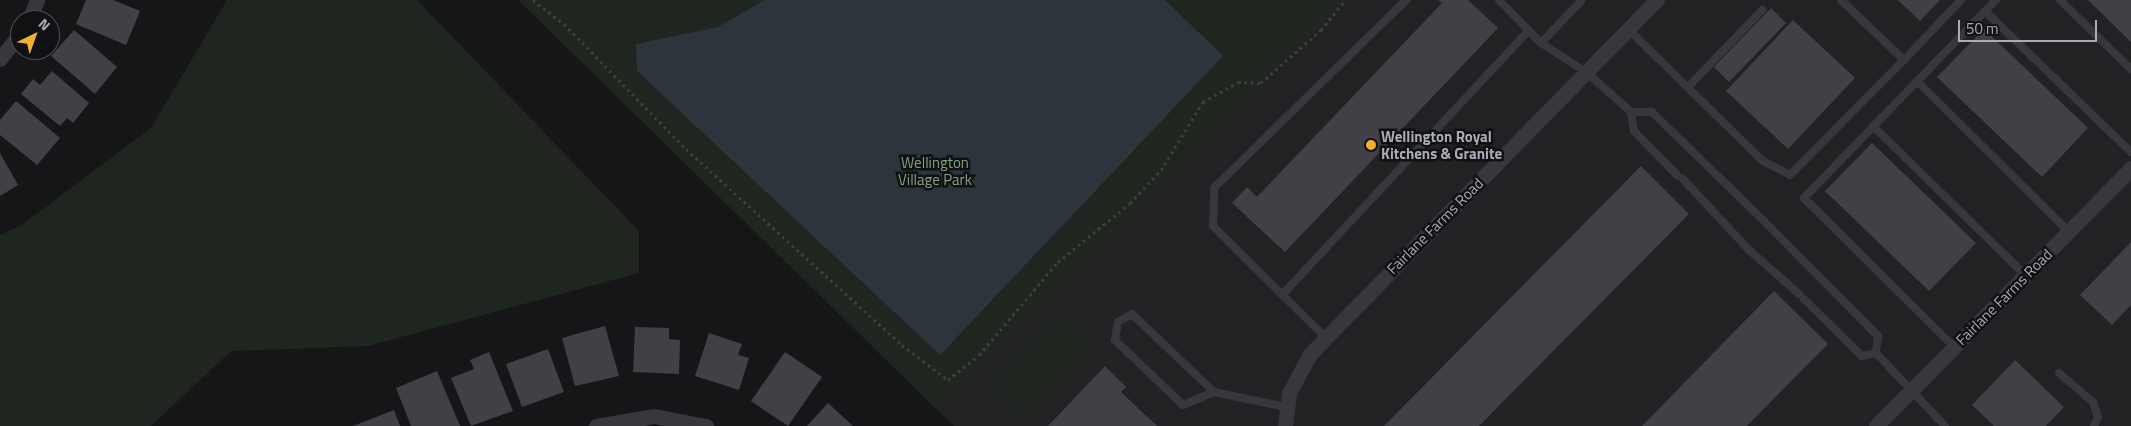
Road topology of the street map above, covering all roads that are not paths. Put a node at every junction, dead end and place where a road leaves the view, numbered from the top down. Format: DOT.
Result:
graph roads {
  1 [pos="1406,0"];
  2 [pos="1499,0"];
  3 [pos="1582,0"];
  4 [pos="1657,0"];
  5 [pos="1841,0"];
  6 [pos="1961,0"];
  7 [pos="1996,0"];
  8 [pos="2060,0"];
  9 [pos="1762,10"];
  10 [pos="1985,11"];
  11 [pos="1628,29"];
  12 [pos="1529,30"];
  13 [pos="1541,43"];
  14 [pos="10,46"];
  15 [pos="0,58"];
  16 [pos="1904,60"];
  17 [pos="2131,68"];
  18 [pos="1586,72"];
  19 [pos="1917,81"];
  20 [pos="1688,87"];
  21 [pos="1631,112"];
  22 [pos="1873,126"];
  23 [pos="2131,152"];
  24 [pos="2131,168"];
  25 [pos="2068,231"];
  26 [pos="2025,275"];
  27 [pos="1282,295"];
  28 [pos="1325,338"];
  29 [pos="1954,347"];
  30 [pos="1876,353"];
  31 [pos="2059,373"];
  32 [pos="1913,390"];
  33 [pos="1214,392"];
  34 [pos="1286,407"];
  35 [pos="596,426"];
  36 [pos="706,426"];
  37 [pos="1285,426"];
  38 [pos="1877,426"];
  39 [pos="1945,426"];
  40 [pos="2094,426"];
  1 -- 27 [label="lane"];
  2 -- 12 [label="lane"];
  3 -- 13 [label="lane"];
  4 -- 11 [label="street, Fairlane Farms Road"];
  5 -- 16 [label="lane"];
  6 -- 16 [label="lane"];
  7 -- 10 [label="lane"];
  8 -- 17 [label="lane"];
  9 -- 20 [label="lane"];
  10 -- 19 [label="lane"];
  10 -- 23 [label="lane"];
  11 -- 18 [label="street, Fairlane Farms Road"];
  11 -- 20 [label="lane"];
  12 -- 13 [label="lane"];
  12 -- 27 [label="lane"];
  13 -- 18 [label="lane"];
  14 -- 15 [label="street"];
  16 -- 20 [label="lane"];
  18 -- 21 [label="lane"];
  18 -- 28 [label="street, Fairlane Farms Road"];
  19 -- 22 [label="lane"];
  19 -- 25 [label="lane"];
  21 -- 30 [label="lane"];
  21 -- 30 [label="lane"];
  22 -- 26 [label="lane"];
  22 -- 29 [label="lane"];
  24 -- 25 [label="street, Fairlane Farms Road"];
  25 -- 26 [label="street, Fairlane Farms Road"];
  26 -- 29 [label="street, Fairlane Farms Road"];
  27 -- 28 [label="lane"];
  28 -- 34 [label="street, Fairlane Farms Road"];
  29 -- 32 [label="street, Fairlane Farms Road"];
  30 -- 32 [label="lane"];
  31 -- 40 [label="lane"];
  32 -- 38 [label="street, Fairlane Farms Road"];
  32 -- 39 [label="lane"];
  33 -- 33 [label="lane"];
  33 -- 34 [label="lane"];
  34 -- 37 [label="street, Fairlane Farms Road"];
  35 -- 36 [label="street"];
}
